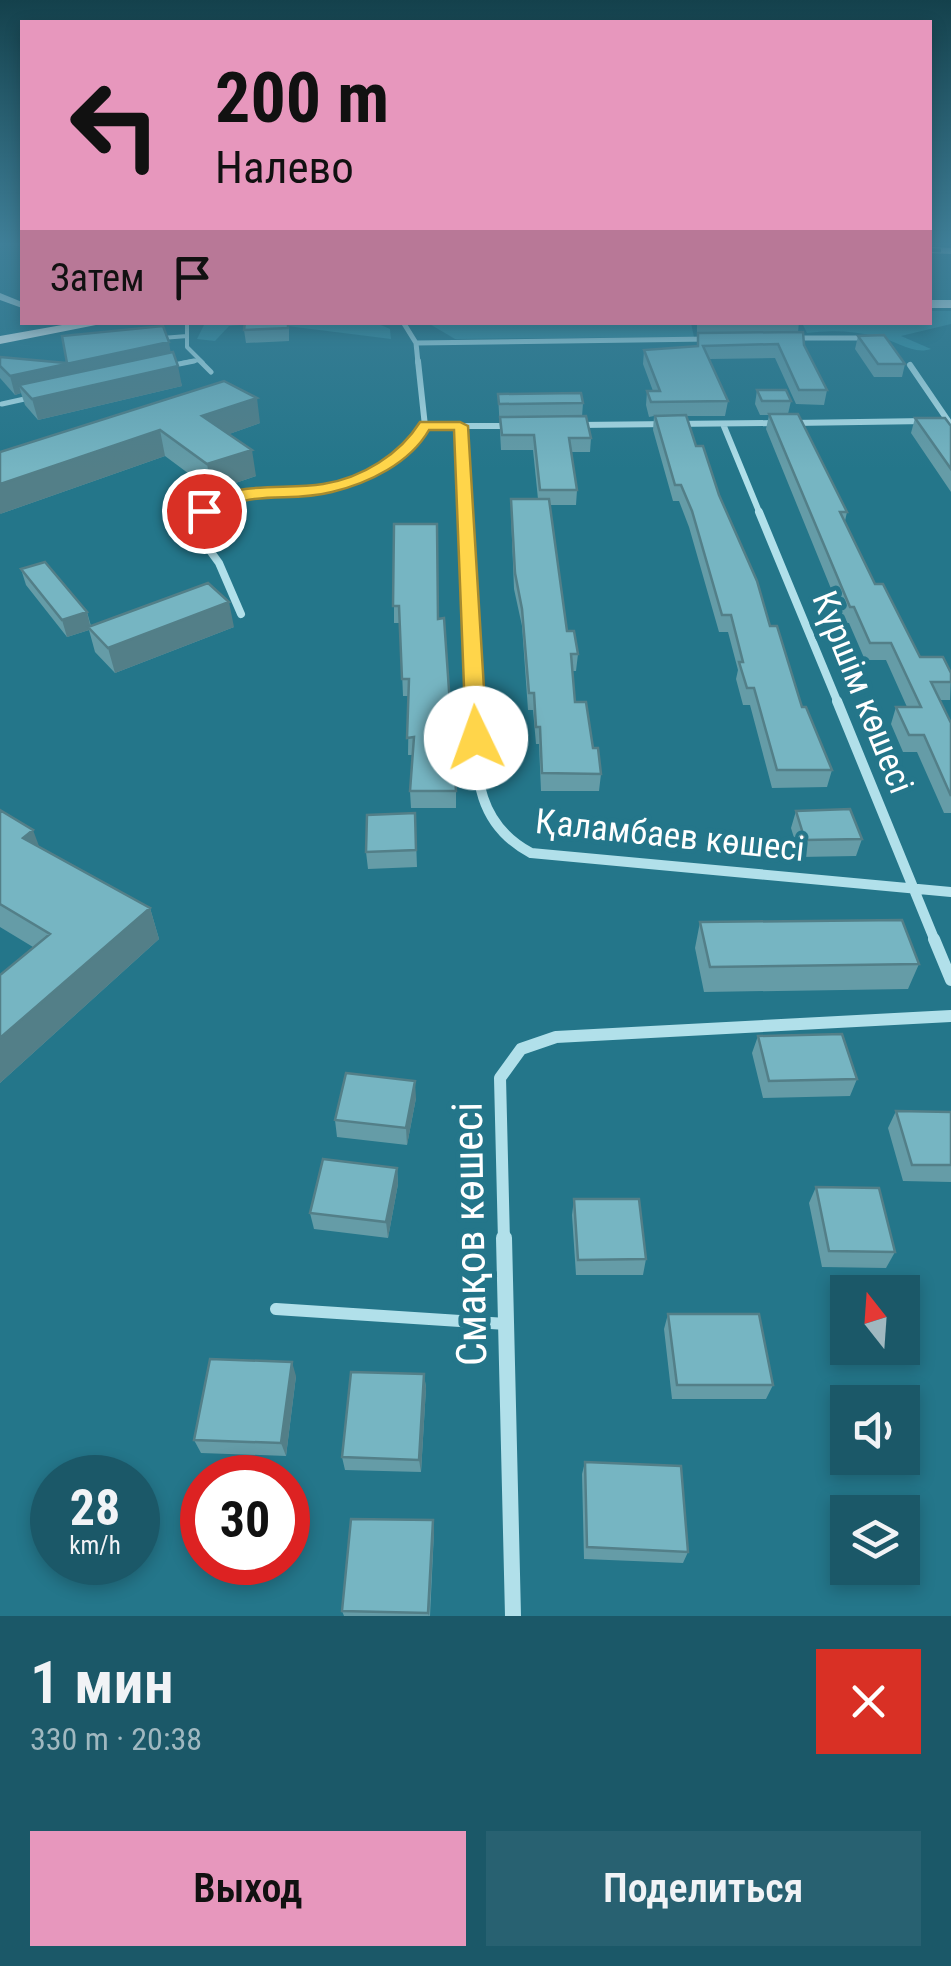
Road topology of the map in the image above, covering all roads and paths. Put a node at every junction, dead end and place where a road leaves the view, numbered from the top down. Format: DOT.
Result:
graph roads {
  1 [pos="88,325"];
  2 [pos="186,325"];
  3 [pos="405,325"];
  4 [pos="187,336"];
  5 [pos="783,338"];
  6 [pos="860,338"];
  7 [pos="150,339"];
  8 [pos="725,339"];
  9 [pos="0,340"];
  10 [pos="416,343"];
  11 [pos="199,360"];
  12 [pos="910,365"];
  13 [pos="163,368"];
  14 [pos="211,372"];
  15 [pos="38,396"];
  16 [pos="2,404"];
  17 [pos="948,423"];
  18 [pos="723,424"];
  19 [pos="569,425"];
  20 [pos="425,426"];
  21 [pos="460,426"];
  22 [pos="530,426"];
  23 [pos="241,614"];
  24 [pos="914,888"];
  25 [pos="951,892"];
  26 [pos="951,980"];
  27 [pos="951,1016"];
  28 [pos="276,1309"];
  29 [pos="506,1324"];
  30 [pos="513,1616"];
  1 -- 9 [label="main road"];
  2 -- 4 [label="lane"];
  3 -- 10 [label="street"];
  4 -- 7 [label="lane"];
  4 -- 11 [label="lane"];
  5 -- 6 [label="street"];
  8 -- 10 [label="street"];
  10 -- 20 [label="street"];
  11 -- 13 [label="lane"];
  11 -- 14 [label="lane"];
  12 -- 17 [label="street"];
  15 -- 16 [label="lane"];
  17 -- 18 [label="street"];
  18 -- 19 [label="street"];
  18 -- 24 [label="street, Күршім көшесі"];
  20 -- 21 [label="street"];
  20 -- 23 [label="street"];
  21 -- 22 [label="street"];
  21 -- 24 [label="street, Қаламбаев көшесі"];
  24 -- 25 [label="street, Қаламбаев көшесі"];
  24 -- 26 [label="street, Күршім көшесі"];
  27 -- 29 [label="street, Смақов көшесі"];
  28 -- 29 [label="lane"];
  29 -- 30 [label="street, Смақов көшесі"];
}
